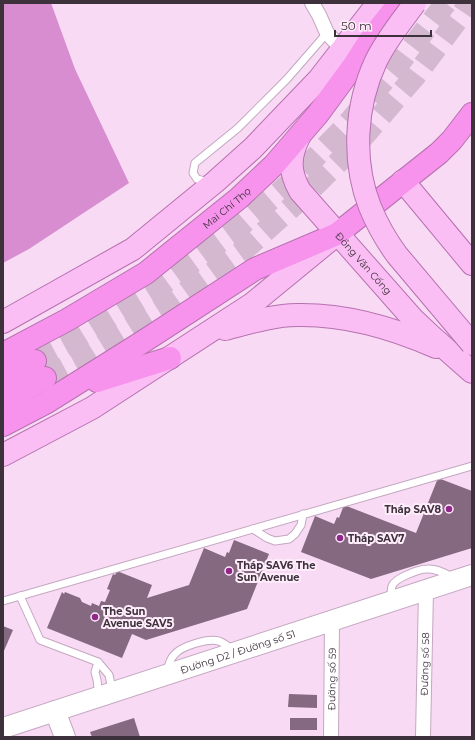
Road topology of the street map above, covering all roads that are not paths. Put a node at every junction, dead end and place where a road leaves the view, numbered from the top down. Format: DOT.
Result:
graph roads {
  1 [pos="312,3"];
  2 [pos="378,3"];
  3 [pos="399,3"];
  4 [pos="415,3"];
  5 [pos="328,33"];
  6 [pos="342,49"];
  7 [pos="472,114"];
  8 [pos="299,137"];
  9 [pos="403,181"];
  10 [pos="215,182"];
  11 [pos="337,234"];
  12 [pos="472,264"];
  13 [pos="3,322"];
  14 [pos="206,334"];
  15 [pos="472,344"];
  16 [pos="450,353"];
  17 [pos="3,354"];
  18 [pos="170,358"];
  19 [pos="472,372"];
  20 [pos="3,378"];
  21 [pos="3,401"];
  22 [pos="47,402"];
  23 [pos="3,425"];
  24 [pos="3,455"];
  25 [pos="472,466"];
  26 [pos="303,514"];
  27 [pos="254,529"];
  28 [pos="465,578"];
  29 [pos="426,590"];
  30 [pos="20,596"];
  31 [pos="3,601"];
  32 [pos="391,602"];
  33 [pos="332,621"];
  34 [pos="98,662"];
  35 [pos="106,694"];
  36 [pos="55,711"];
  37 [pos="3,728"];
  38 [pos="65,737"];
  39 [pos="331,737"];
  40 [pos="423,737"];
  1 -- 5 [label="street"];
  2 -- 6 [label="main road"];
  3 -- 8 [label="highway, Mai Chí Thọ"];
  4 -- 15 [label="main road, bridge"];
  5 -- 6 [label="street"];
  5 -- 10 [label="lane"];
  6 -- 10 [label="main road"];
  7 -- 9 [label="highway"];
  8 -- 11 [label="main road, Đồng Văn Cống"];
  8 -- 17 [label="highway, Mai Chí Thọ"];
  9 -- 11 [label="highway"];
  9 -- 12 [label="main road"];
  10 -- 13 [label="main road"];
  11 -- 14 [label="main road"];
  11 -- 16 [label="main road, Đồng Văn Cống"];
  11 -- 22 [label="highway"];
  14 -- 16 [label="main road"];
  14 -- 18 [label="main road"];
  16 -- 19 [label="main road, Đồng Văn Cống"];
  18 -- 22 [label="highway"];
  18 -- 24 [label="main road"];
  20 -- 21 [label="highway"];
  22 -- 23 [label="highway"];
  25 -- 26 [label="lane"];
  26 -- 27 [label="lane"];
  26 -- 27 [label="lane"];
  27 -- 30 [label="lane"];
  28 -- 29 [label="street, Đường D2 / Đường số 51"];
  28 -- 32 [label="lane"];
  29 -- 32 [label="street, Đường D2 / Đường số 51"];
  29 -- 40 [label="street, Đường số 58"];
  30 -- 31 [label="lane"];
  30 -- 34 [label="lane"];
  32 -- 33 [label="street, Đường D2 / Đường số 51"];
  33 -- 35 [label="street, Đường D2 / Đường số 51"];
  33 -- 39 [label="street, Đường số 59"];
  34 -- 35 [label="lane"];
  34 -- 35 [label="lane"];
  35 -- 36 [label="street, Đường D2 / Đường số 51"];
  36 -- 37 [label="street, Đường D2 / Đường số 51"];
  36 -- 38 [label="street"];
}
